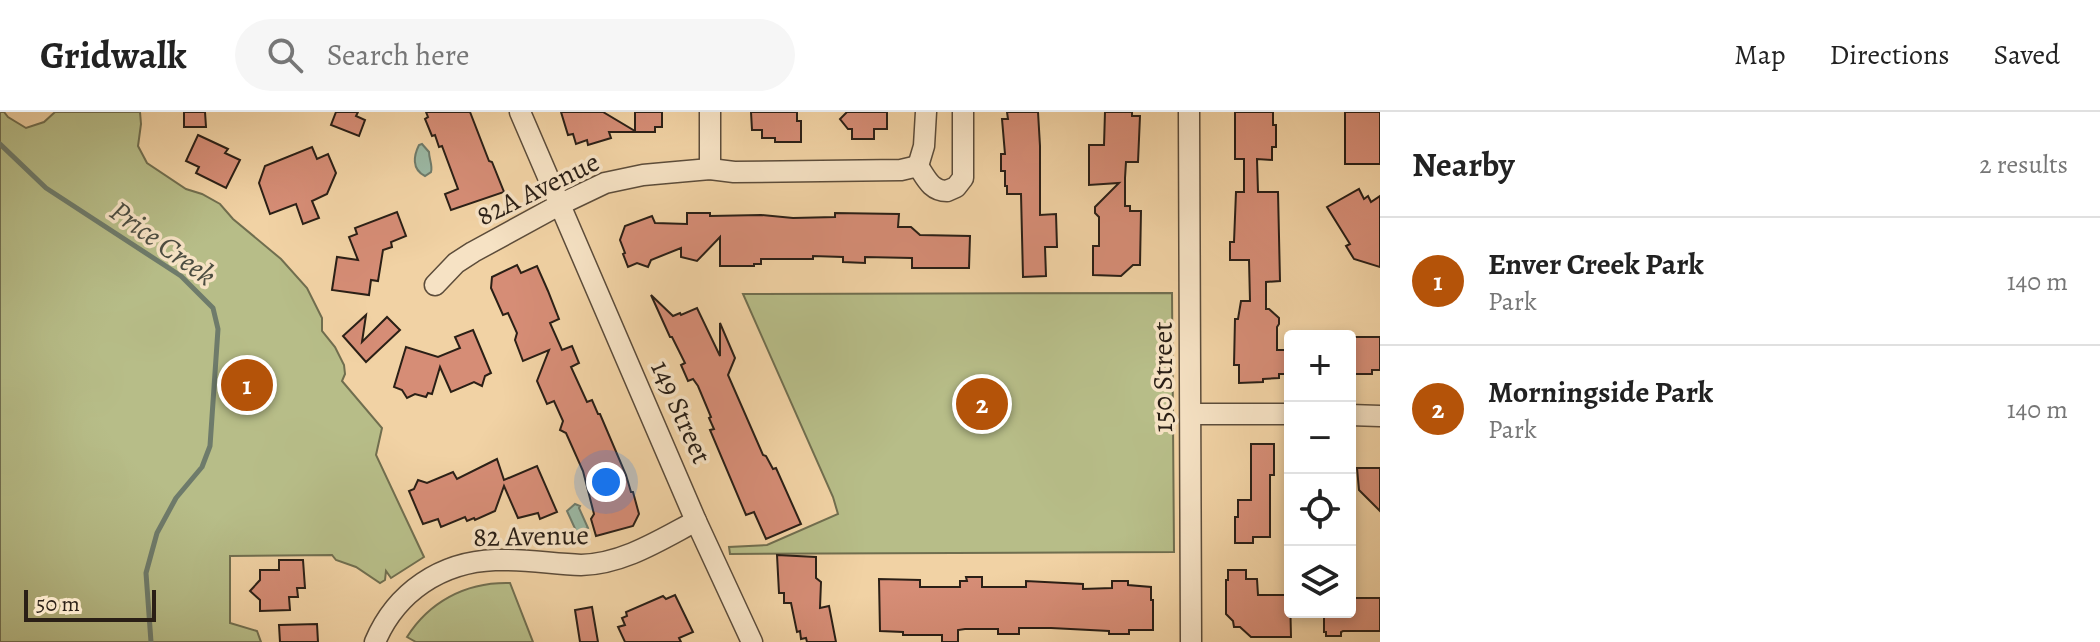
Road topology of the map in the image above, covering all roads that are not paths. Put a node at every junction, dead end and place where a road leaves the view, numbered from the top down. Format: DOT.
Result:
graph roads {
  1 [pos="520,112"];
  2 [pos="710,112"];
  3 [pos="926,112"];
  4 [pos="963,112"];
  5 [pos="1189,112"];
  6 [pos="918,166"];
  7 [pos="710,169"];
  8 [pos="561,204"];
  9 [pos="435,285"];
  10 [pos="1191,414"];
  11 [pos="1284,414"];
  12 [pos="1356,415"];
  13 [pos="1380,416"];
  14 [pos="696,521"];
  15 [pos="375,642"];
  16 [pos="752,642"];
  17 [pos="1191,642"];
  1 -- 8 [label="street, 149 Street"];
  2 -- 7 [label="street"];
  3 -- 6 [label="street"];
  4 -- 6 [label="street"];
  5 -- 10 [label="street, 150 Street"];
  6 -- 7 [label="street, 82A Avenue"];
  7 -- 8 [label="street, 82A Avenue"];
  8 -- 9 [label="street, 82A Avenue"];
  8 -- 14 [label="street, 149 Street"];
  10 -- 11 [label="street"];
  10 -- 17 [label="street, 150 Street"];
  12 -- 13 [label="street"];
  14 -- 15 [label="street, 82 Avenue"];
  14 -- 16 [label="street, 149 Street"];
}
